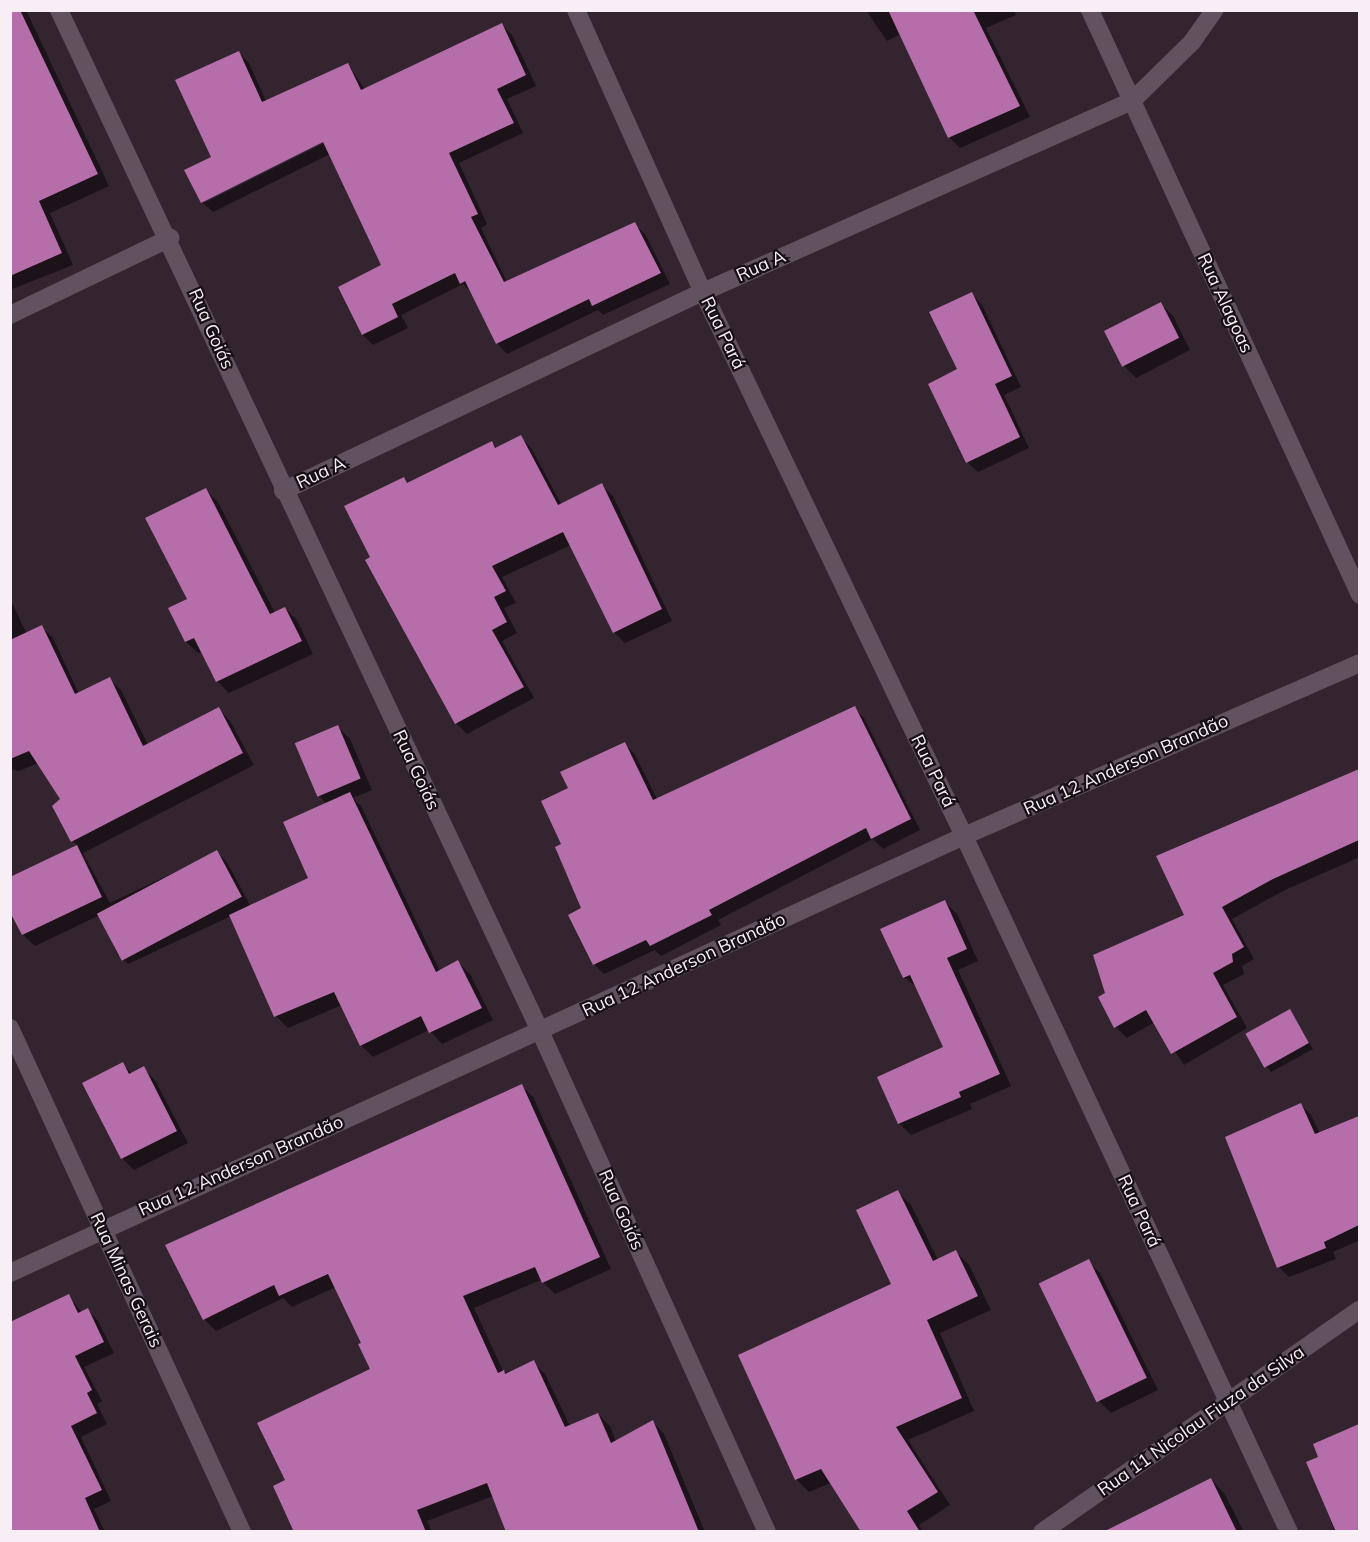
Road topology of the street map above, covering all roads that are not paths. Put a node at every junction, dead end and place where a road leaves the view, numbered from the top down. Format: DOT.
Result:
graph roads {
  1 [pos="59,10"];
  2 [pos="576,10"];
  3 [pos="1090,10"];
  4 [pos="1214,10"];
  5 [pos="1132,101"];
  6 [pos="170,238"];
  7 [pos="703,292"];
  8 [pos="10,315"];
  9 [pos="283,491"];
  10 [pos="1359,596"];
  11 [pos="1359,663"];
  12 [pos="964,836"];
  13 [pos="10,1028"];
  14 [pos="540,1031"];
  15 [pos="102,1229"];
  16 [pos="10,1273"];
  17 [pos="1359,1309"];
  18 [pos="1228,1402"];
  19 [pos="242,1532"];
  20 [pos="767,1532"];
  21 [pos="1042,1532"];
  22 [pos="1289,1532"];
  1 -- 6 [label="street, Rua Goiás"];
  2 -- 7 [label="street, Rua Pará"];
  3 -- 5 [label="street, Rua Alagoas"];
  4 -- 5 [label="street, Rua A"];
  5 -- 7 [label="street, Rua A"];
  5 -- 10 [label="street, Rua Alagoas"];
  6 -- 8 [label="street"];
  6 -- 9 [label="street, Rua Goiás"];
  7 -- 9 [label="street, Rua A"];
  7 -- 12 [label="street, Rua Pará"];
  9 -- 14 [label="street, Rua Goiás"];
  11 -- 12 [label="street, Rua 12 Anderson Brandão"];
  12 -- 14 [label="street, Rua 12 Anderson Brandão"];
  12 -- 18 [label="street, Rua Pará"];
  13 -- 15 [label="street, Rua Minas Gerais"];
  14 -- 15 [label="street, Rua 12 Anderson Brandão"];
  14 -- 20 [label="street, Rua Goiás"];
  15 -- 16 [label="street, Rua 12 Anderson Brandão"];
  15 -- 19 [label="street, Rua Minas Gerais"];
  17 -- 18 [label="street, Rua 11 Nicolau Fiuza da Silva"];
  18 -- 21 [label="street, Rua 11 Nicolau Fiuza da Silva"];
  18 -- 22 [label="street, Rua Pará"];
}
